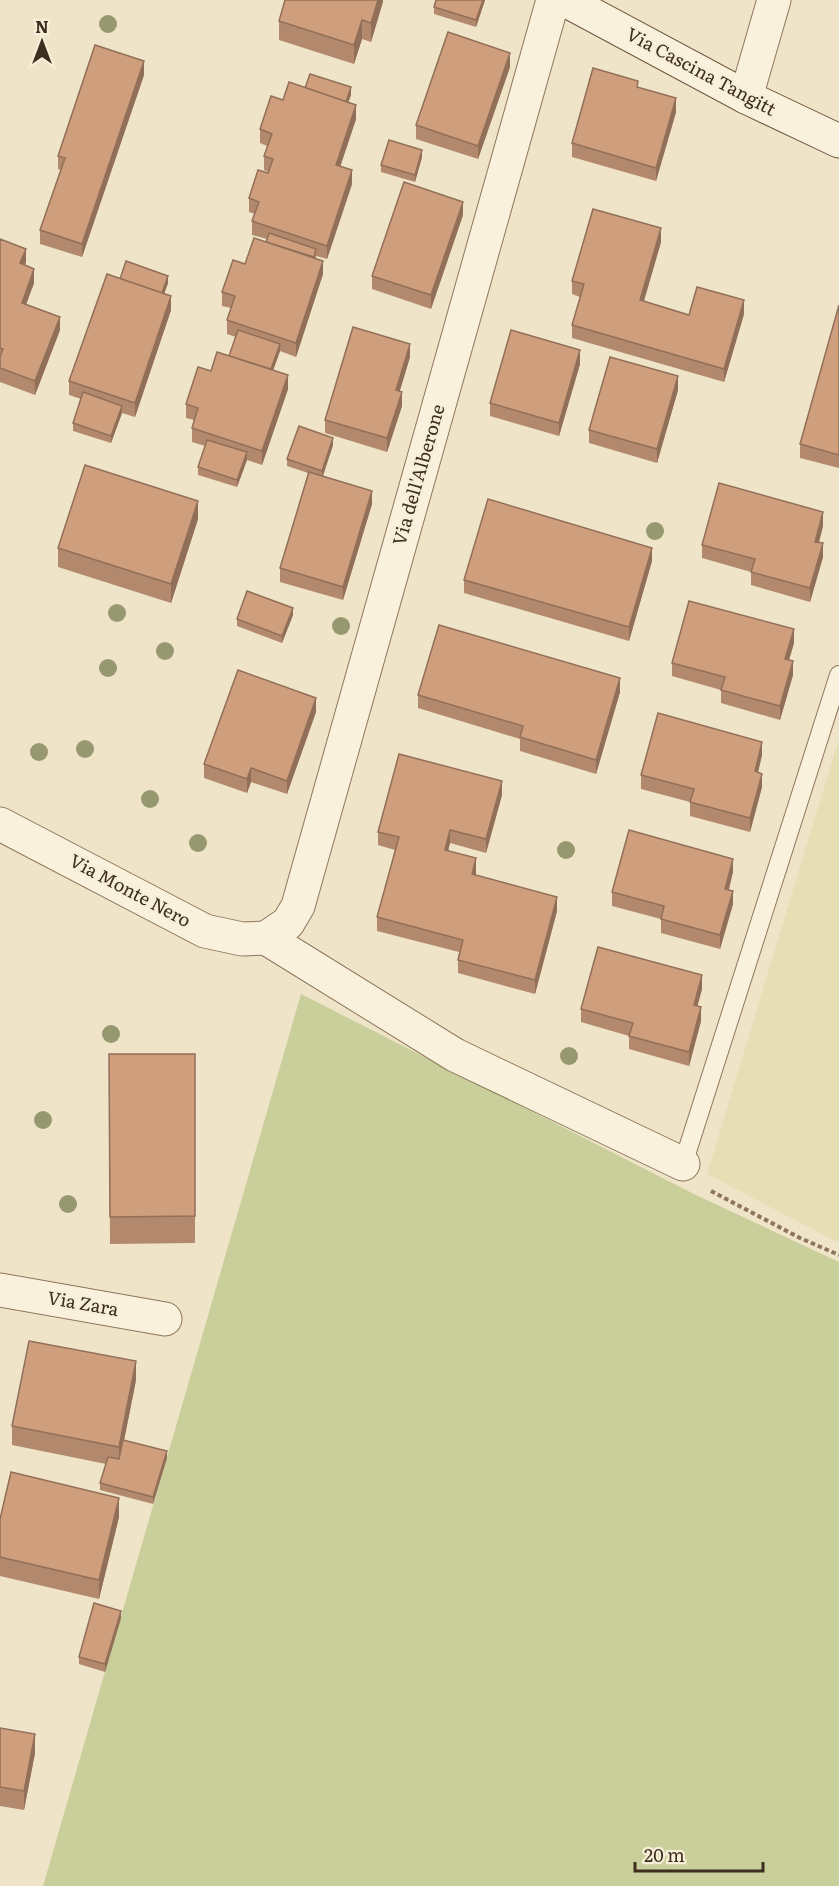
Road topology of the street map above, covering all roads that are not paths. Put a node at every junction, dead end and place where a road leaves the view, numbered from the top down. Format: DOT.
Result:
graph roads {
  1 [pos="553,0"];
  2 [pos="565,0"];
  3 [pos="774,0"];
  4 [pos="746,97"];
  5 [pos="839,141"];
  6 [pos="839,675"];
  7 [pos="0,824"];
  8 [pos="266,938"];
  9 [pos="683,1164"];
  10 [pos="0,1290"];
  11 [pos="165,1318"];
  1 -- 8 [label="street, Via dell'Alberone"];
  2 -- 4 [label="street, Via Cascina Tangitt"];
  3 -- 4 [label="street"];
  4 -- 5 [label="street, Via Cascina Tangitt"];
  6 -- 9 [label="lane"];
  7 -- 8 [label="street, Via Monte Nero"];
  8 -- 9 [label="street"];
  10 -- 11 [label="street, Via Zara"];
}
